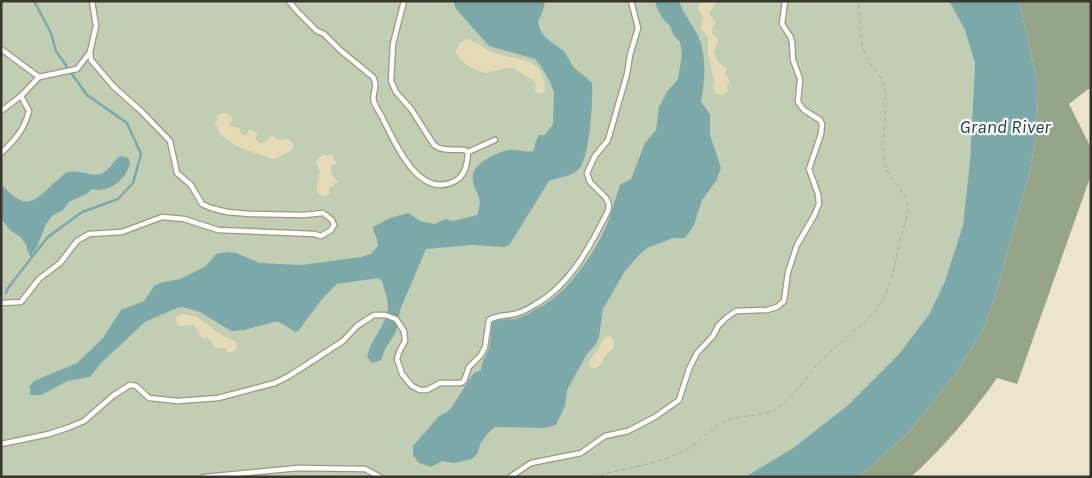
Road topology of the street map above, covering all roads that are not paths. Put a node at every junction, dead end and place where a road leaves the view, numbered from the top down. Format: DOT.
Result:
graph roads {
  1 [pos="92,1"];
  2 [pos="289,1"];
  3 [pos="404,1"];
  4 [pos="631,1"];
  5 [pos="785,1"];
  6 [pos="1,49"];
  7 [pos="90,52"];
  8 [pos="39,77"];
  9 [pos="21,96"];
  10 [pos="1,111"];
  11 [pos="495,140"];
  12 [pos="468,152"];
  13 [pos="1,154"];
  14 [pos="1,303"];
  15 [pos="1,444"];
  16 [pos="204,477"];
  17 [pos="380,477"];
  18 [pos="510,477"];
  1 -- 7 [label="lane"];
  2 -- 12 [label="lane"];
  3 -- 12 [label="lane"];
  4 -- 15 [label="lane"];
  5 -- 18 [label="lane"];
  6 -- 8 [label="lane"];
  7 -- 8 [label="lane"];
  7 -- 14 [label="lane"];
  8 -- 9 [label="lane"];
  9 -- 10 [label="lane"];
  9 -- 13 [label="lane"];
  11 -- 12 [label="lane"];
  16 -- 17 [label="lane"];
}
